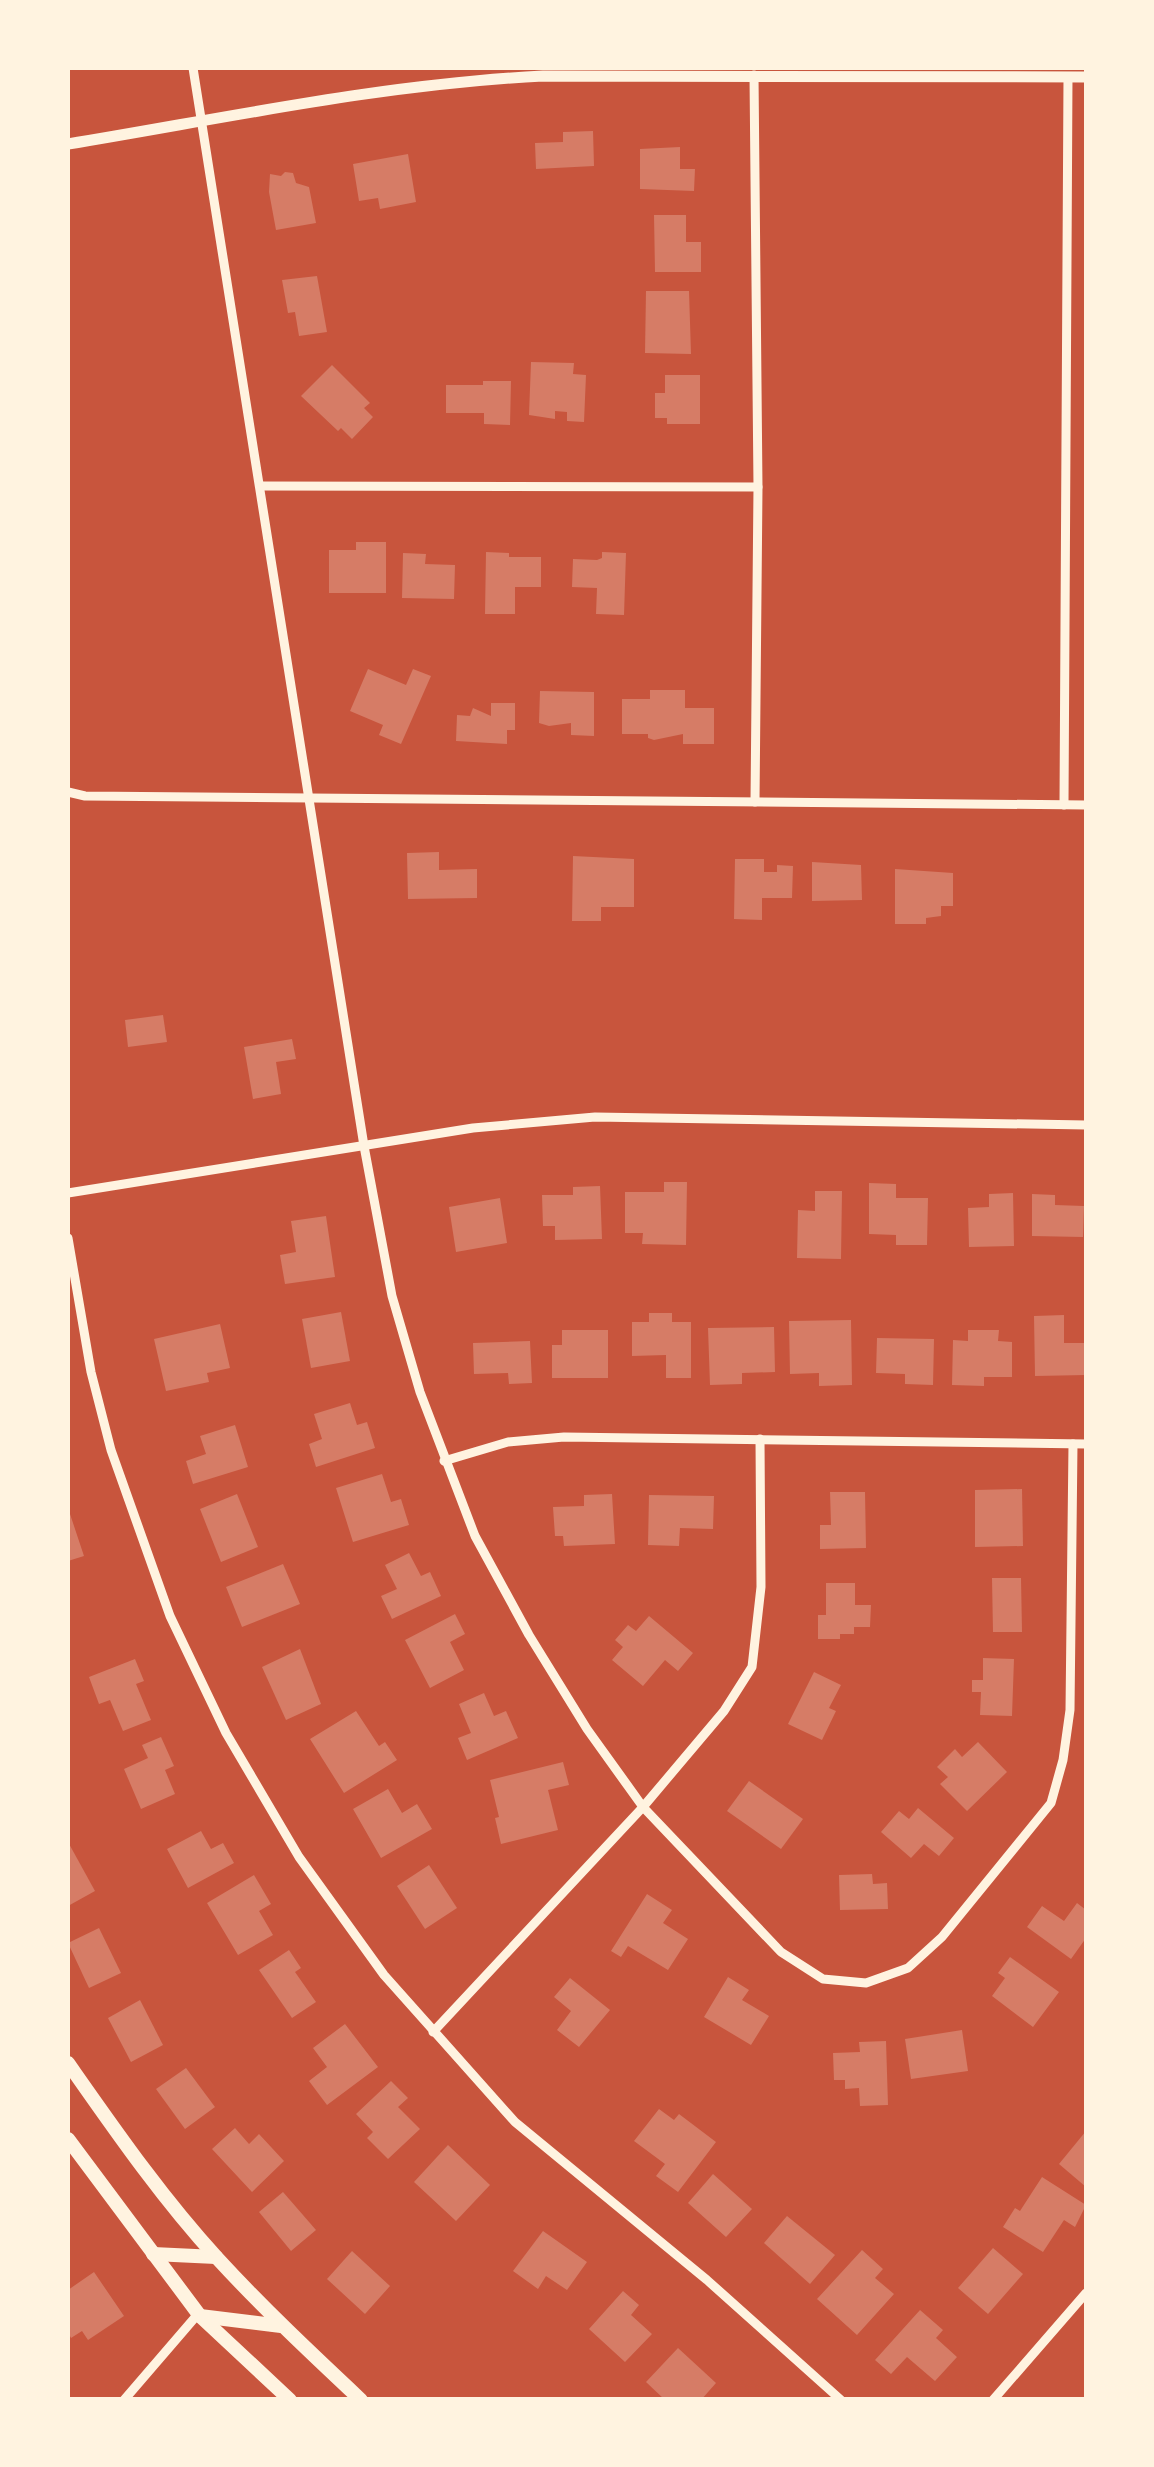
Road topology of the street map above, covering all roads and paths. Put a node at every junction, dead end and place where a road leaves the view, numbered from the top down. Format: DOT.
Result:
graph roads {
  1 [pos="194,68"];
  2 [pos="754,75"];
  3 [pos="1068,77"];
  4 [pos="1086,77"];
  5 [pos="203,122"];
  6 [pos="68,144"];
  7 [pos="260,486"];
  8 [pos="758,487"];
  9 [pos="68,792"];
  10 [pos="310,798"];
  11 [pos="755,802"];
  12 [pos="1064,805"];
  13 [pos="1086,805"];
  14 [pos="1086,1124"];
  15 [pos="364,1146"];
  16 [pos="68,1193"];
  17 [pos="68,1238"];
  18 [pos="760,1439"];
  19 [pos="1073,1444"];
  20 [pos="1086,1444"];
  21 [pos="444,1461"];
  22 [pos="642,1807"];
  23 [pos="433,2032"];
  24 [pos="68,2063"];
  25 [pos="68,2139"];
  26 [pos="152,2254"];
  27 [pos="216,2257"];
  28 [pos="1086,2293"];
  29 [pos="199,2315"];
  30 [pos="282,2326"];
  31 [pos="124,2400"];
  32 [pos="290,2400"];
  33 [pos="361,2400"];
  34 [pos="841,2400"];
  35 [pos="993,2400"];
  1 -- 5 [label="street"];
  2 -- 3 [label="street"];
  2 -- 5 [label="street"];
  2 -- 8 [label="street"];
  3 -- 4 [label="street"];
  3 -- 12 [label="street"];
  5 -- 6 [label="street"];
  5 -- 7 [label="street"];
  7 -- 8 [label="street"];
  7 -- 10 [label="street"];
  8 -- 11 [label="street"];
  9 -- 10 [label="street"];
  10 -- 11 [label="street"];
  10 -- 15 [label="street"];
  11 -- 12 [label="street"];
  12 -- 13 [label="street"];
  14 -- 15 [label="street"];
  15 -- 16 [label="street"];
  15 -- 21 [label="street"];
  17 -- 23 [label="street"];
  18 -- 19 [label="street"];
  18 -- 21 [label="street"];
  18 -- 22 [label="street"];
  19 -- 20 [label="street"];
  19 -- 22 [label="street"];
  21 -- 22 [label="street"];
  22 -- 23 [label="street"];
  23 -- 34 [label="street"];
  24 -- 27 [label="main road"];
  25 -- 26 [label="main road"];
  26 -- 27 [label="main road"];
  26 -- 29 [label="main road"];
  27 -- 30 [label="main road"];
  28 -- 35 [label="street"];
  29 -- 30 [label="main road"];
  29 -- 31 [label="street"];
  29 -- 32 [label="main road"];
  30 -- 33 [label="main road"];
}
